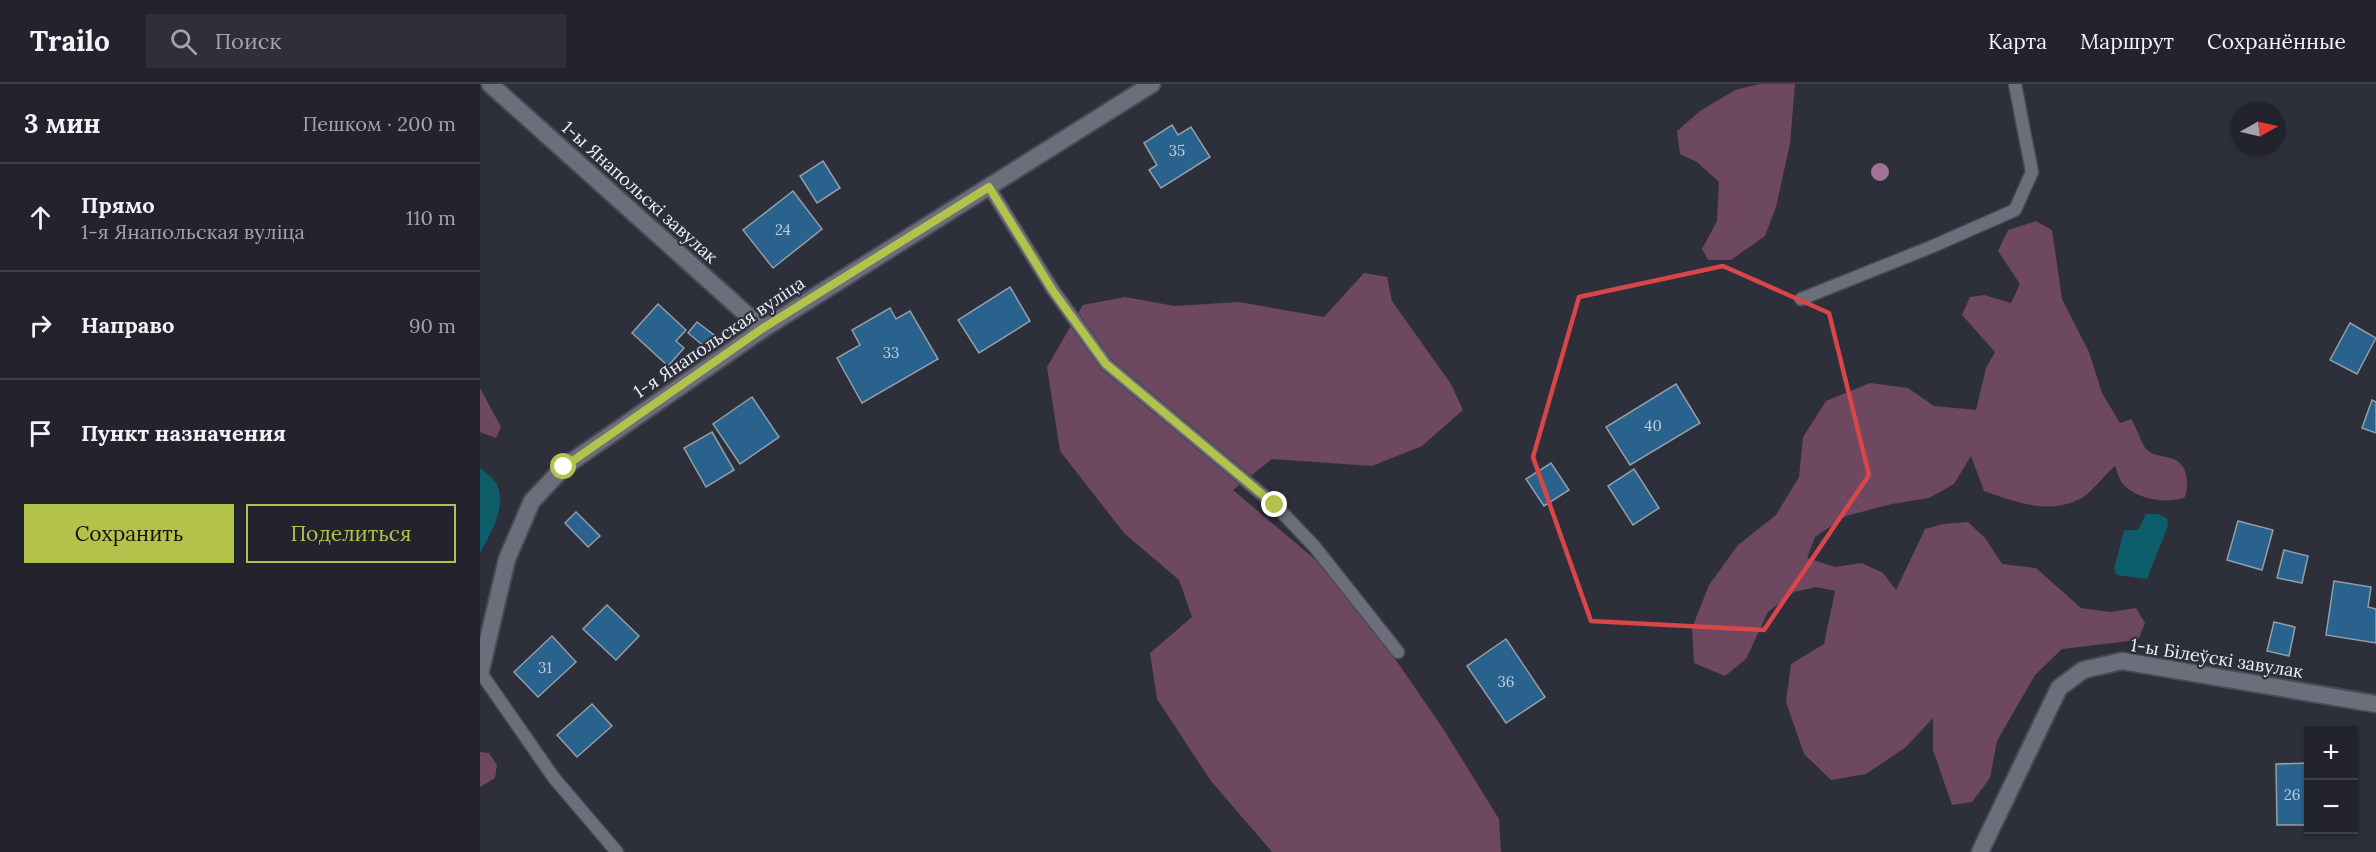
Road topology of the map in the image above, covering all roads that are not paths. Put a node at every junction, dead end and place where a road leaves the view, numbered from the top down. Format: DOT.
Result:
graph roads {
  1 [pos="490,84"];
  2 [pos="1152,84"];
  3 [pos="2015,84"];
  4 [pos="989,187"];
  5 [pos="1801,299"];
  6 [pos="763,328"];
  7 [pos="1398,652"];
  8 [pos="480,673"];
  9 [pos="2376,704"];
  10 [pos="617,852"];
  11 [pos="1980,852"];
  1 -- 6 [label="street, 1-ы Янапольскі завулак"];
  2 -- 4 [label="street, 1-я Янапольская вуліца"];
  3 -- 5 [label="lane"];
  4 -- 6 [label="street, 1-я Янапольская вуліца"];
  4 -- 7 [label="lane"];
  6 -- 8 [label="street, 1-я Янапольская вуліца"];
  8 -- 10 [label="lane"];
  9 -- 11 [label="street, 1-ы Білеўскі завулак"];
}
